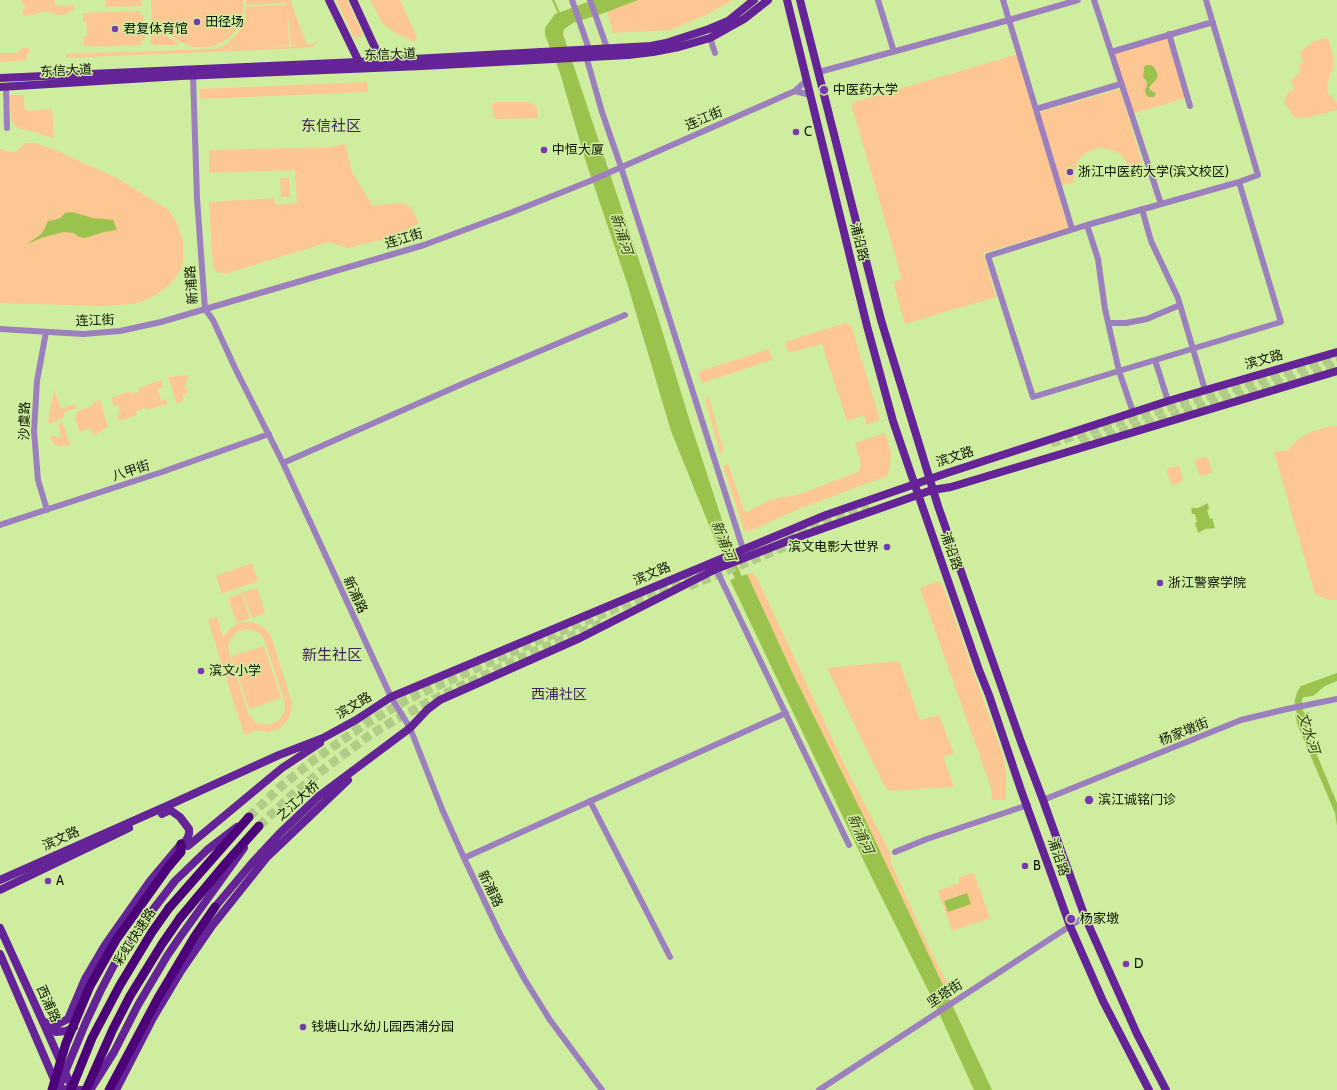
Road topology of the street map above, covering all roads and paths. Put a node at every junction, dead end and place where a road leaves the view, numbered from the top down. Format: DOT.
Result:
graph roads {
  1 [pos="329,0"];
  2 [pos="352,0"];
  3 [pos="590,0"];
  4 [pos="754,0"];
  5 [pos="768,0"];
  6 [pos="787,0"];
  7 [pos="800,0"];
  8 [pos="878,0"];
  9 [pos="1003,0"];
  10 [pos="1078,0"];
  11 [pos="1094,0"];
  12 [pos="1206,0"];
  13 [pos="573,2"];
  14 [pos="1009,20"];
  15 [pos="1212,22"];
  16 [pos="1169,34"];
  17 [pos="710,38"];
  18 [pos="607,48"];
  19 [pos="894,52"];
  20 [pos="1111,52"];
  21 [pos="587,53"];
  22 [pos="715,53"];
  23 [pos="574,54"];
  24 [pos="383,64"];
  25 [pos="360,65"];
  26 [pos="819,72"];
  27 [pos="193,76"];
  28 [pos="0,78"];
  29 [pos="806,80"];
  30 [pos="1121,84"];
  31 [pos="3,86"];
  32 [pos="795,91"];
  33 [pos="810,96"];
  34 [pos="1190,106"];
  35 [pos="1036,109"];
  36 [pos="7,128"];
  37 [pos="619,168"];
  38 [pos="1238,182"];
  39 [pos="1161,204"];
  40 [pos="1142,209"];
  41 [pos="1086,225"];
  42 [pos="1072,229"];
  43 [pos="1180,305"];
  44 [pos="205,309"];
  45 [pos="625,315"];
  46 [pos="1109,323"];
  47 [pos="0,329"];
  48 [pos="46,332"];
  49 [pos="1193,349"];
  50 [pos="1337,352"];
  51 [pos="1155,360"];
  52 [pos="1119,371"];
  53 [pos="1337,371"];
  54 [pos="1205,390"];
  55 [pos="1168,401"];
  56 [pos="1133,412"];
  57 [pos="269,434"];
  58 [pos="283,463"];
  59 [pos="930,478"];
  60 [pos="914,484"];
  61 [pos="932,490"];
  62 [pos="918,494"];
  63 [pos="47,510"];
  64 [pos="0,525"];
  65 [pos="743,549"];
  66 [pos="715,565"];
  67 [pos="391,697"];
  68 [pos="1337,698"];
  69 [pos="786,713"];
  70 [pos="356,720"];
  71 [pos="410,728"];
  72 [pos="376,753"];
  73 [pos="1043,800"];
  74 [pos="590,801"];
  75 [pos="1028,805"];
  76 [pos="246,820"];
  77 [pos="259,826"];
  78 [pos="181,844"];
  79 [pos="849,845"];
  80 [pos="895,852"];
  81 [pos="464,858"];
  82 [pos="0,880"];
  83 [pos="0,890"];
  84 [pos="215,907"];
  85 [pos="1085,917"];
  86 [pos="1070,926"];
  87 [pos="0,928"];
  88 [pos="0,954"];
  89 [pos="670,957"];
  90 [pos="43,1022"];
  91 [pos="86,1022"];
  92 [pos="65,1073"];
  93 [pos="90,1089"];
  94 [pos="56,1090"];
  95 [pos="72,1090"];
  96 [pos="109,1090"];
  97 [pos="116,1090"];
  98 [pos="602,1090"];
  99 [pos="819,1090"];
  100 [pos="1149,1090"];
  101 [pos="1166,1090"];
  1 -- 25 [label="main road"];
  2 -- 24 [label="main road"];
  3 -- 18 [label="street"];
  4 -- 18 [label="main road, 东信大道"];
  5 -- 17 [label="main road, 东信大道"];
  6 -- 29 [label="main road, 浦沿路"];
  7 -- 26 [label="main road, 浦沿路"];
  8 -- 19 [label="street"];
  9 -- 14 [label="street"];
  10 -- 14 [label="street"];
  11 -- 20 [label="street"];
  12 -- 15 [label="street"];
  13 -- 21 [label="street"];
  14 -- 19 [label="street"];
  14 -- 35 [label="street"];
  15 -- 16 [label="street"];
  15 -- 38 [label="street"];
  16 -- 20 [label="street"];
  16 -- 34 [label="street"];
  17 -- 21 [label="main road, 东信大道"];
  17 -- 22 [label="street"];
  18 -- 21 [label="main road, 东信大道"];
  19 -- 26 [label="street"];
  20 -- 30 [label="street"];
  21 -- 23 [label="main road, 东信大道"];
  21 -- 37 [label="street"];
  23 -- 24 [label="main road, 东信大道"];
  23 -- 24 [label="main road, 东信大道"];
  24 -- 25 [label="main road, 东信大道"];
  25 -- 27 [label="main road, 东信大道"];
  25 -- 28 [label="main road, 东信大道"];
  26 -- 59 [label="main road, 浦沿路"];
  27 -- 31 [label="main road, 东信大道"];
  27 -- 44 [label="street, 新浦路"];
  29 -- 32 [label="street, 连江街"];
  29 -- 33 [label="main road, 浦沿路"];
  30 -- 35 [label="street"];
  30 -- 39 [label="street"];
  31 -- 36 [label="street"];
  32 -- 33 [label="street"];
  32 -- 37 [label="street, 连江街"];
  33 -- 60 [label="main road, 浦沿路"];
  35 -- 42 [label="street"];
  37 -- 44 [label="street, 连江街"];
  37 -- 65 [label="street"];
  38 -- 39 [label="street"];
  38 -- 49 [label="street"];
  39 -- 40 [label="street"];
  40 -- 41 [label="street"];
  40 -- 43 [label="street"];
  41 -- 42 [label="street"];
  41 -- 46 [label="street"];
  42 -- 52 [label="street"];
  43 -- 46 [label="street"];
  43 -- 49 [label="street"];
  44 -- 48 [label="street, 连江街"];
  44 -- 57 [label="street, 新浦路"];
  45 -- 58 [label="street"];
  46 -- 52 [label="street"];
  47 -- 48 [label="street, 连江街"];
  48 -- 63 [label="street, 沙虞路"];
  49 -- 51 [label="street"];
  49 -- 54 [label="street"];
  50 -- 54 [label="main road, 滨文路"];
  51 -- 52 [label="street"];
  51 -- 55 [label="street"];
  52 -- 56 [label="street"];
  53 -- 61 [label="main road, 滨文路"];
  54 -- 55 [label="main road, 滨文路"];
  55 -- 56 [label="main road, 滨文路"];
  56 -- 59 [label="main road, 滨文路"];
  57 -- 58 [label="street, 新浦路"];
  57 -- 63 [label="street, 八甲街"];
  58 -- 67 [label="street, 新浦路"];
  59 -- 60 [label="main road, 滨文路"];
  59 -- 61 [label="main road, 浦沿路"];
  60 -- 62 [label="main road, 浦沿路"];
  60 -- 65 [label="main road, 滨文路"];
  61 -- 62 [label="main road, 滨文路"];
  61 -- 73 [label="main road, 浦沿路"];
  62 -- 66 [label="main road, 滨文路"];
  62 -- 75 [label="main road, 浦沿路"];
  63 -- 64 [label="street, 八甲街"];
  65 -- 66 [label="main road, 滨文路"];
  66 -- 67 [label="main road, 滨文路"];
  66 -- 69 [label="street"];
  66 -- 71 [label="main road, 滨文路"];
  67 -- 70 [label="main road, 滨文路"];
  67 -- 71 [label="street, 新浦路"];
  68 -- 73 [label="street, 杨家墩街"];
  69 -- 74 [label="street"];
  69 -- 79 [label="street"];
  70 -- 78 [label="main road"];
  70 -- 82 [label="main road, 滨文路"];
  71 -- 72 [label="main road, 之江大桥"];
  71 -- 81 [label="street, 新浦路"];
  72 -- 84 [label="main road, 之江大桥"];
  72 -- 97 [label="main road"];
  73 -- 85 [label="main road, 浦沿路"];
  74 -- 81 [label="street"];
  74 -- 89 [label="street"];
  75 -- 80 [label="street"];
  75 -- 86 [label="main road, 浦沿路"];
  76 -- 91 [label="main road"];
  76 -- 95 [label="highway, 彩虹快速路, bridge"];
  77 -- 93 [label="main road"];
  77 -- 93 [label="highway, 彩虹快速路, bridge"];
  78 -- 83 [label="main road"];
  78 -- 90 [label="main road"];
  78 -- 94 [label="highway, bridge"];
  81 -- 98 [label="street, 新浦路"];
  84 -- 96 [label="highway"];
  85 -- 86 [label="street, 坚塔街"];
  85 -- 101 [label="main road, 浦沿路"];
  86 -- 99 [label="street, 坚塔街"];
  86 -- 100 [label="main road, 浦沿路"];
  87 -- 90 [label="main road, 西浦路"];
  88 -- 94 [label="main road, 西浦路"];
  90 -- 91 [label="main road"];
  90 -- 92 [label="main road, 西浦路"];
  91 -- 92 [label="main road"];
  92 -- 94 [label="main road"];
  92 -- 95 [label="main road, 西浦路"];
  93 -- 95 [label="main road"];
  94 -- 95 [label="main road"];
}
